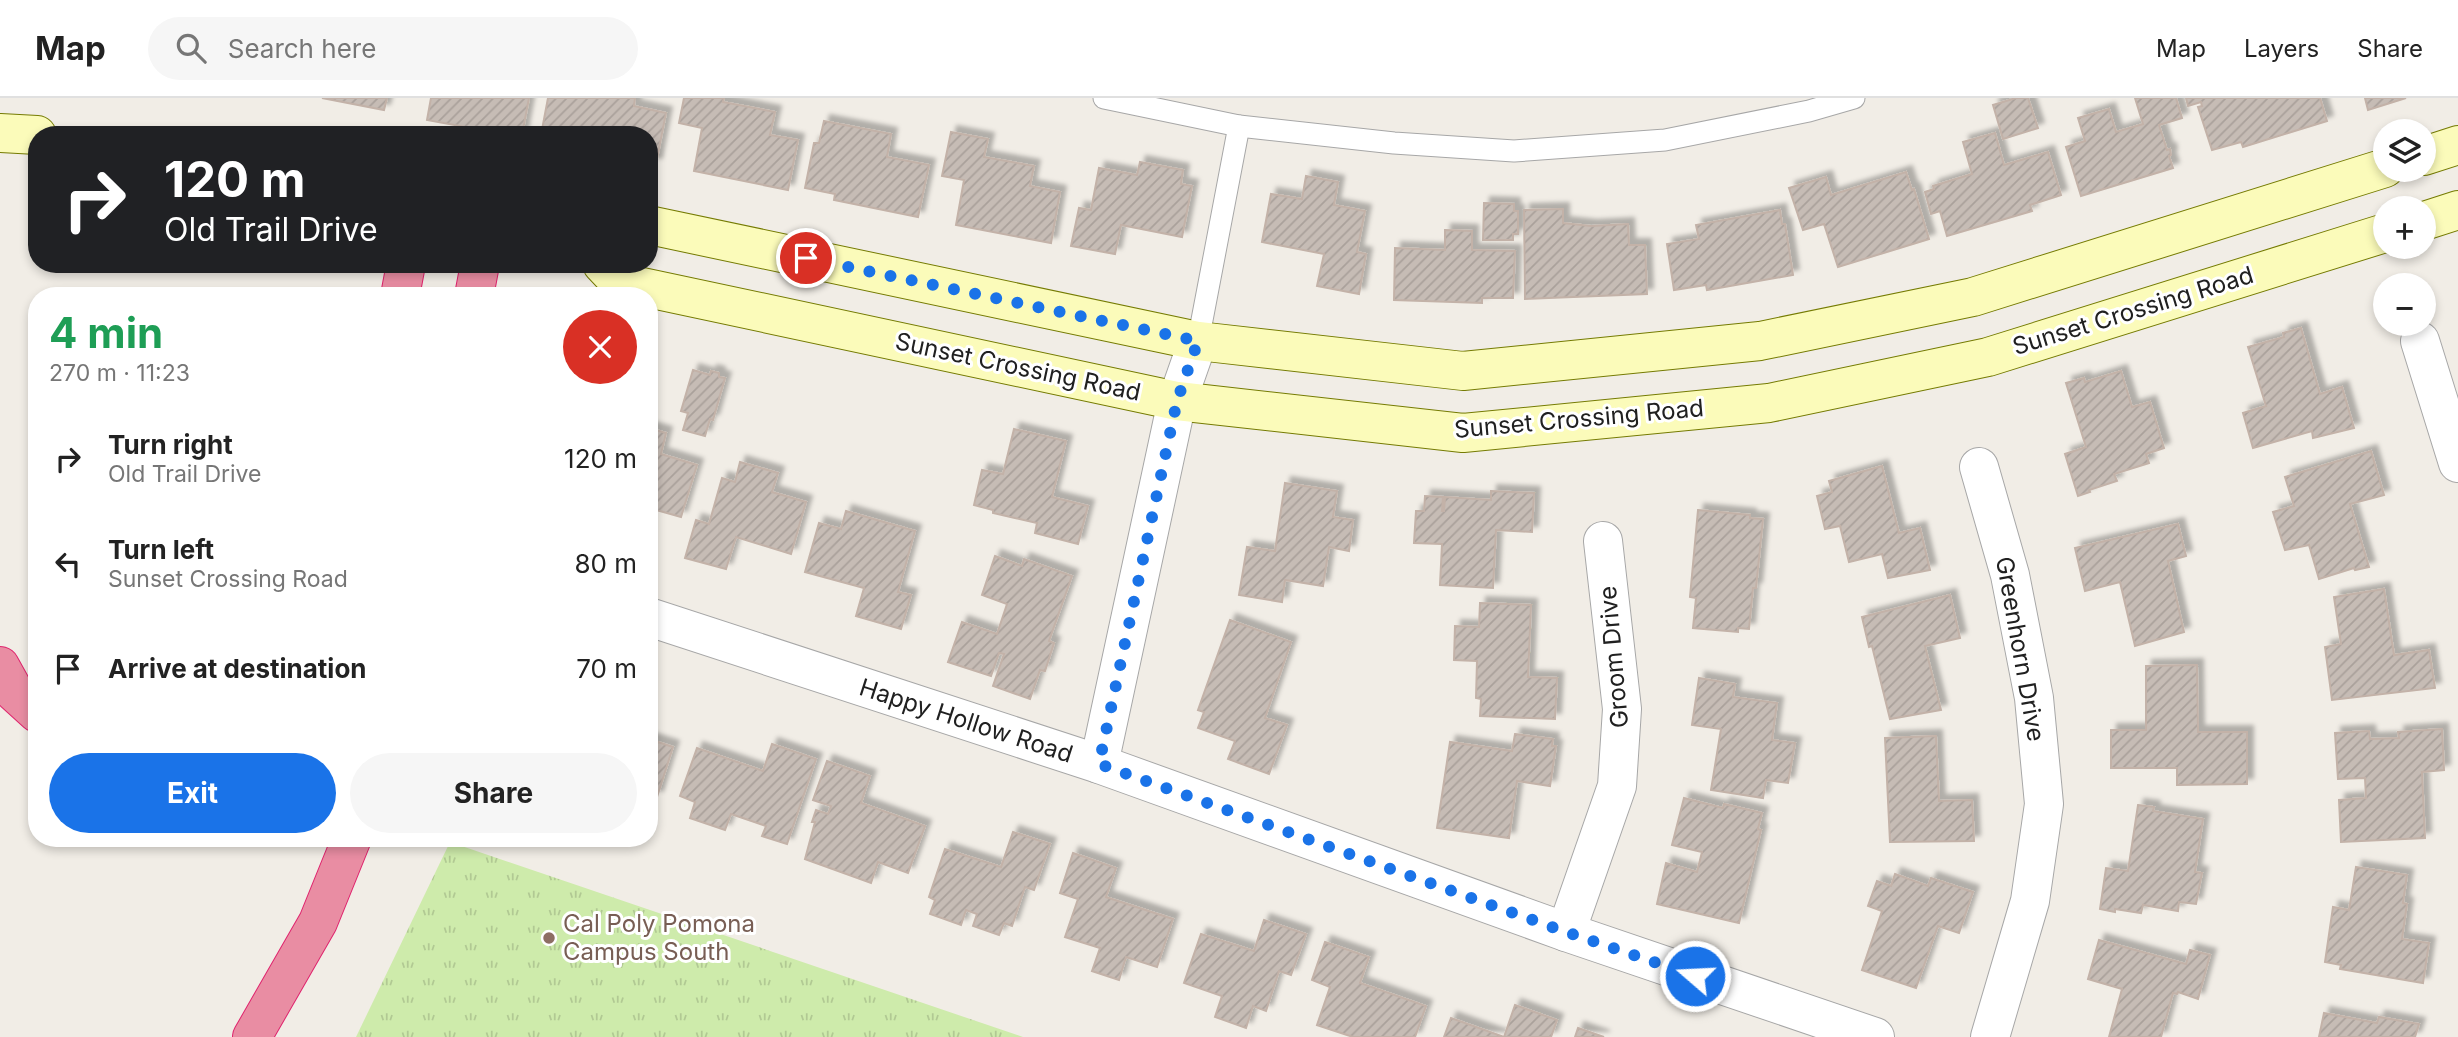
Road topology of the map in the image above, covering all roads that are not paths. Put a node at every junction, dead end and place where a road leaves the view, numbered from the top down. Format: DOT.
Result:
graph roads {
  1 [pos="1104,98"];
  2 [pos="1854,98"];
  3 [pos="1239,127"];
  4 [pos="0,133"];
  5 [pos="28,135"];
  6 [pos="2458,145"];
  7 [pos="2436,152"];
  8 [pos="2373,172"];
  9 [pos="2458,210"];
  10 [pos="2436,217"];
  11 [pos="658,227"];
  12 [pos="2373,237"];
  13 [pos="611,273"];
  14 [pos="643,287"];
  15 [pos="658,290"];
  16 [pos="1198,341"];
  17 [pos="2420,341"];
  18 [pos="1177,401"];
  19 [pos="2458,463"];
  20 [pos="1979,467"];
  21 [pos="1603,541"];
  22 [pos="658,620"];
  23 [pos="0,666"];
  24 [pos="28,705"];
  25 [pos="1099,764"];
  26 [pos="348,847"];
  27 [pos="1566,932"];
  28 [pos="252,1037"];
  29 [pos="1875,1037"];
  30 [pos="1990,1037"];
  1 -- 3 [label="lane"];
  2 -- 3 [label="lane"];
  3 -- 16 [label="lane"];
  4 -- 5 [label="street"];
  6 -- 7 [label="street"];
  8 -- 16 [label="street"];
  9 -- 10 [label="street"];
  11 -- 16 [label="street"];
  12 -- 18 [label="street, Sunset Crossing Road"];
  13 -- 14 [label="street, Sunset Crossing Road"];
  15 -- 18 [label="street, Sunset Crossing Road"];
  16 -- 18 [label="street"];
  17 -- 19 [label="street"];
  18 -- 25 [label="street"];
  20 -- 30 [label="street, Greenhorn Drive"];
  21 -- 27 [label="street, Groom Drive"];
  22 -- 25 [label="street, Happy Hollow Road"];
  23 -- 24 [label="highway"];
  25 -- 27 [label="street, Happy Hollow Road"];
  26 -- 28 [label="highway"];
  27 -- 29 [label="street, Happy Hollow Road"];
}
